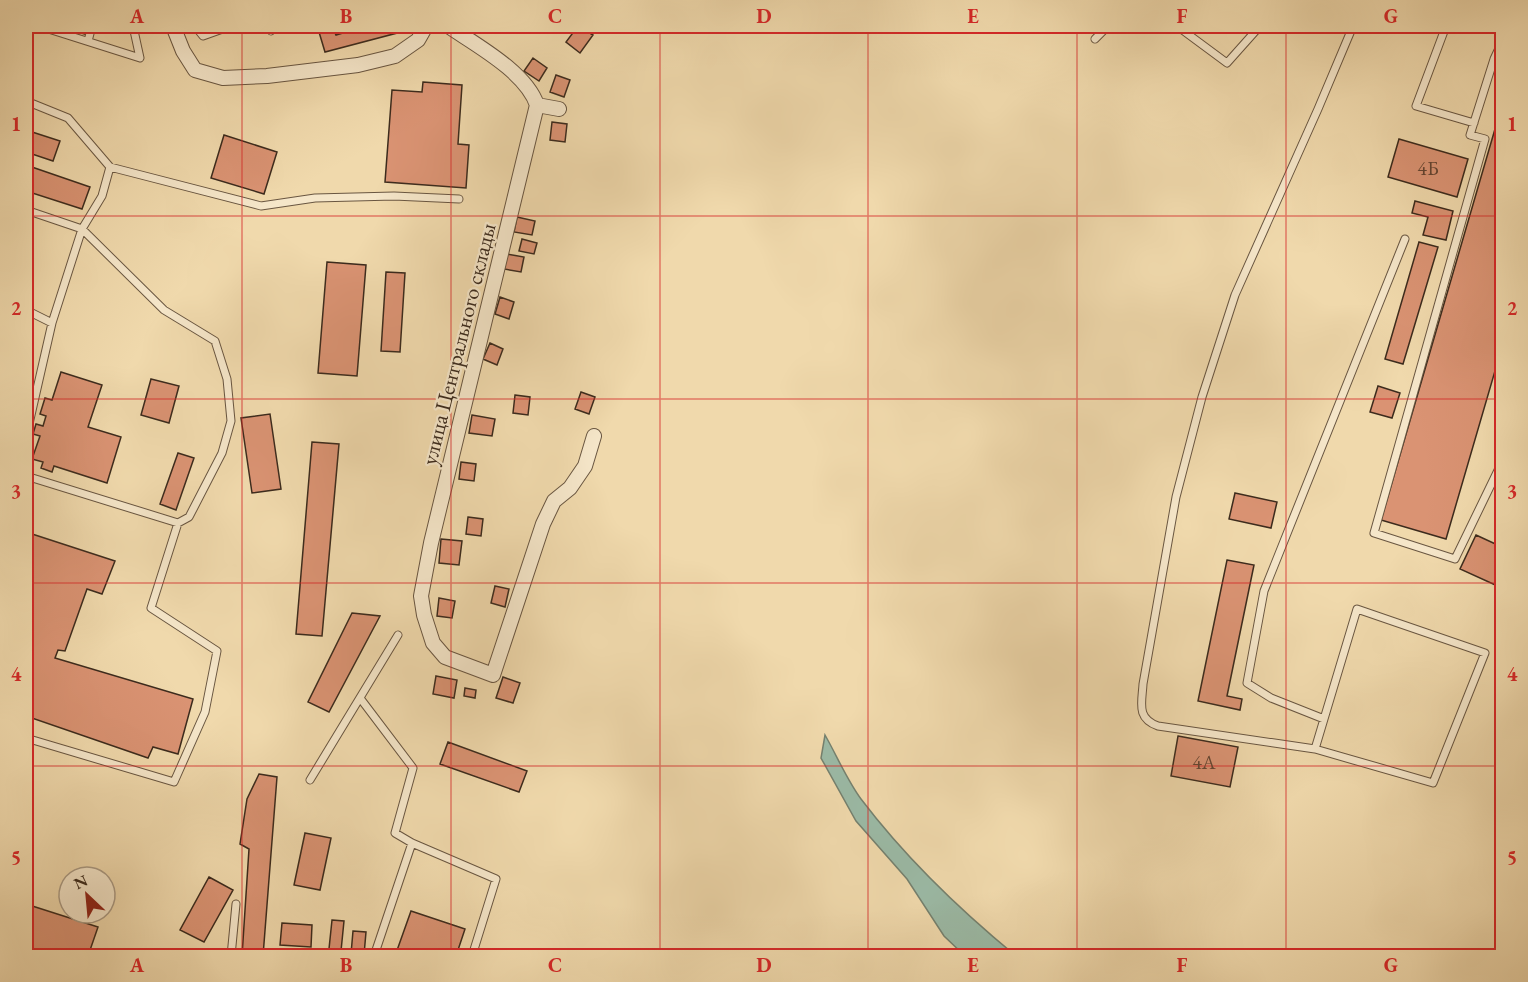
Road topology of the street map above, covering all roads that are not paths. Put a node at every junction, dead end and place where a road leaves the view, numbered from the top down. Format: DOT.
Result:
graph roads {
  1 [pos="39,26"];
  2 [pos="92,26"];
  3 [pos="133,26"];
  4 [pos="173,26"];
  5 [pos="195,26"];
  6 [pos="231,26"];
  7 [pos="426,26"];
  8 [pos="515,26"];
  9 [pos="1108,26"];
  10 [pos="1177,26"];
  11 [pos="1260,26"];
  12 [pos="1353,26"];
  13 [pos="1446,26"];
  14 [pos="1487,26"];
  15 [pos="56,28"];
  16 [pos="452,28"];
  17 [pos="1503,30"];
  18 [pos="1095,39"];
  19 [pos="87,41"];
  20 [pos="1503,42"];
  21 [pos="26,101"];
  22 [pos="537,105"];
  23 [pos="560,110"];
  24 [pos="1474,123"];
  25 [pos="110,167"];
  26 [pos="459,199"];
  27 [pos="26,210"];
  28 [pos="82,229"];
  29 [pos="1405,239"];
  30 [pos="26,310"];
  31 [pos="52,323"];
  32 [pos="594,436"];
  33 [pos="26,437"];
  34 [pos="1503,462"];
  35 [pos="26,476"];
  36 [pos="178,523"];
  37 [pos="398,635"];
  38 [pos="360,698"];
  39 [pos="1324,719"];
  40 [pos="26,738"];
  41 [pos="1315,749"];
  42 [pos="310,780"];
  43 [pos="412,843"];
  44 [pos="236,904"];
  45 [pos="231,957"];
  46 [pos="374,957"];
  47 [pos="472,957"];
  1 -- 15 [label="lane"];
  2 -- 19 [label="lane"];
  3 -- 19 [label="lane"];
  4 -- 7 [label="street"];
  5 -- 6 [label="lane"];
  8 -- 16 [label="lane"];
  9 -- 18 [label="lane"];
  10 -- 11 [label="lane"];
  12 -- 41 [label="lane"];
  13 -- 24 [label="lane"];
  14 -- 17 [label="lane"];
  15 -- 19 [label="lane"];
  16 -- 22 [label="street"];
  20 -- 24 [label="lane"];
  21 -- 25 [label="lane"];
  22 -- 23 [label="street"];
  22 -- 32 [label="street, улица Центрального склады"];
  24 -- 34 [label="lane"];
  25 -- 26 [label="lane"];
  25 -- 28 [label="lane"];
  27 -- 28 [label="lane"];
  28 -- 31 [label="lane"];
  28 -- 36 [label="lane"];
  29 -- 39 [label="lane"];
  30 -- 31 [label="lane"];
  31 -- 33 [label="lane"];
  35 -- 36 [label="lane"];
  36 -- 40 [label="lane"];
  37 -- 38 [label="lane"];
  38 -- 42 [label="lane"];
  38 -- 43 [label="lane"];
  39 -- 41 [label="lane"];
  39 -- 41 [label="lane"];
  43 -- 46 [label="lane"];
  43 -- 47 [label="lane"];
  44 -- 45 [label="lane"];
}
